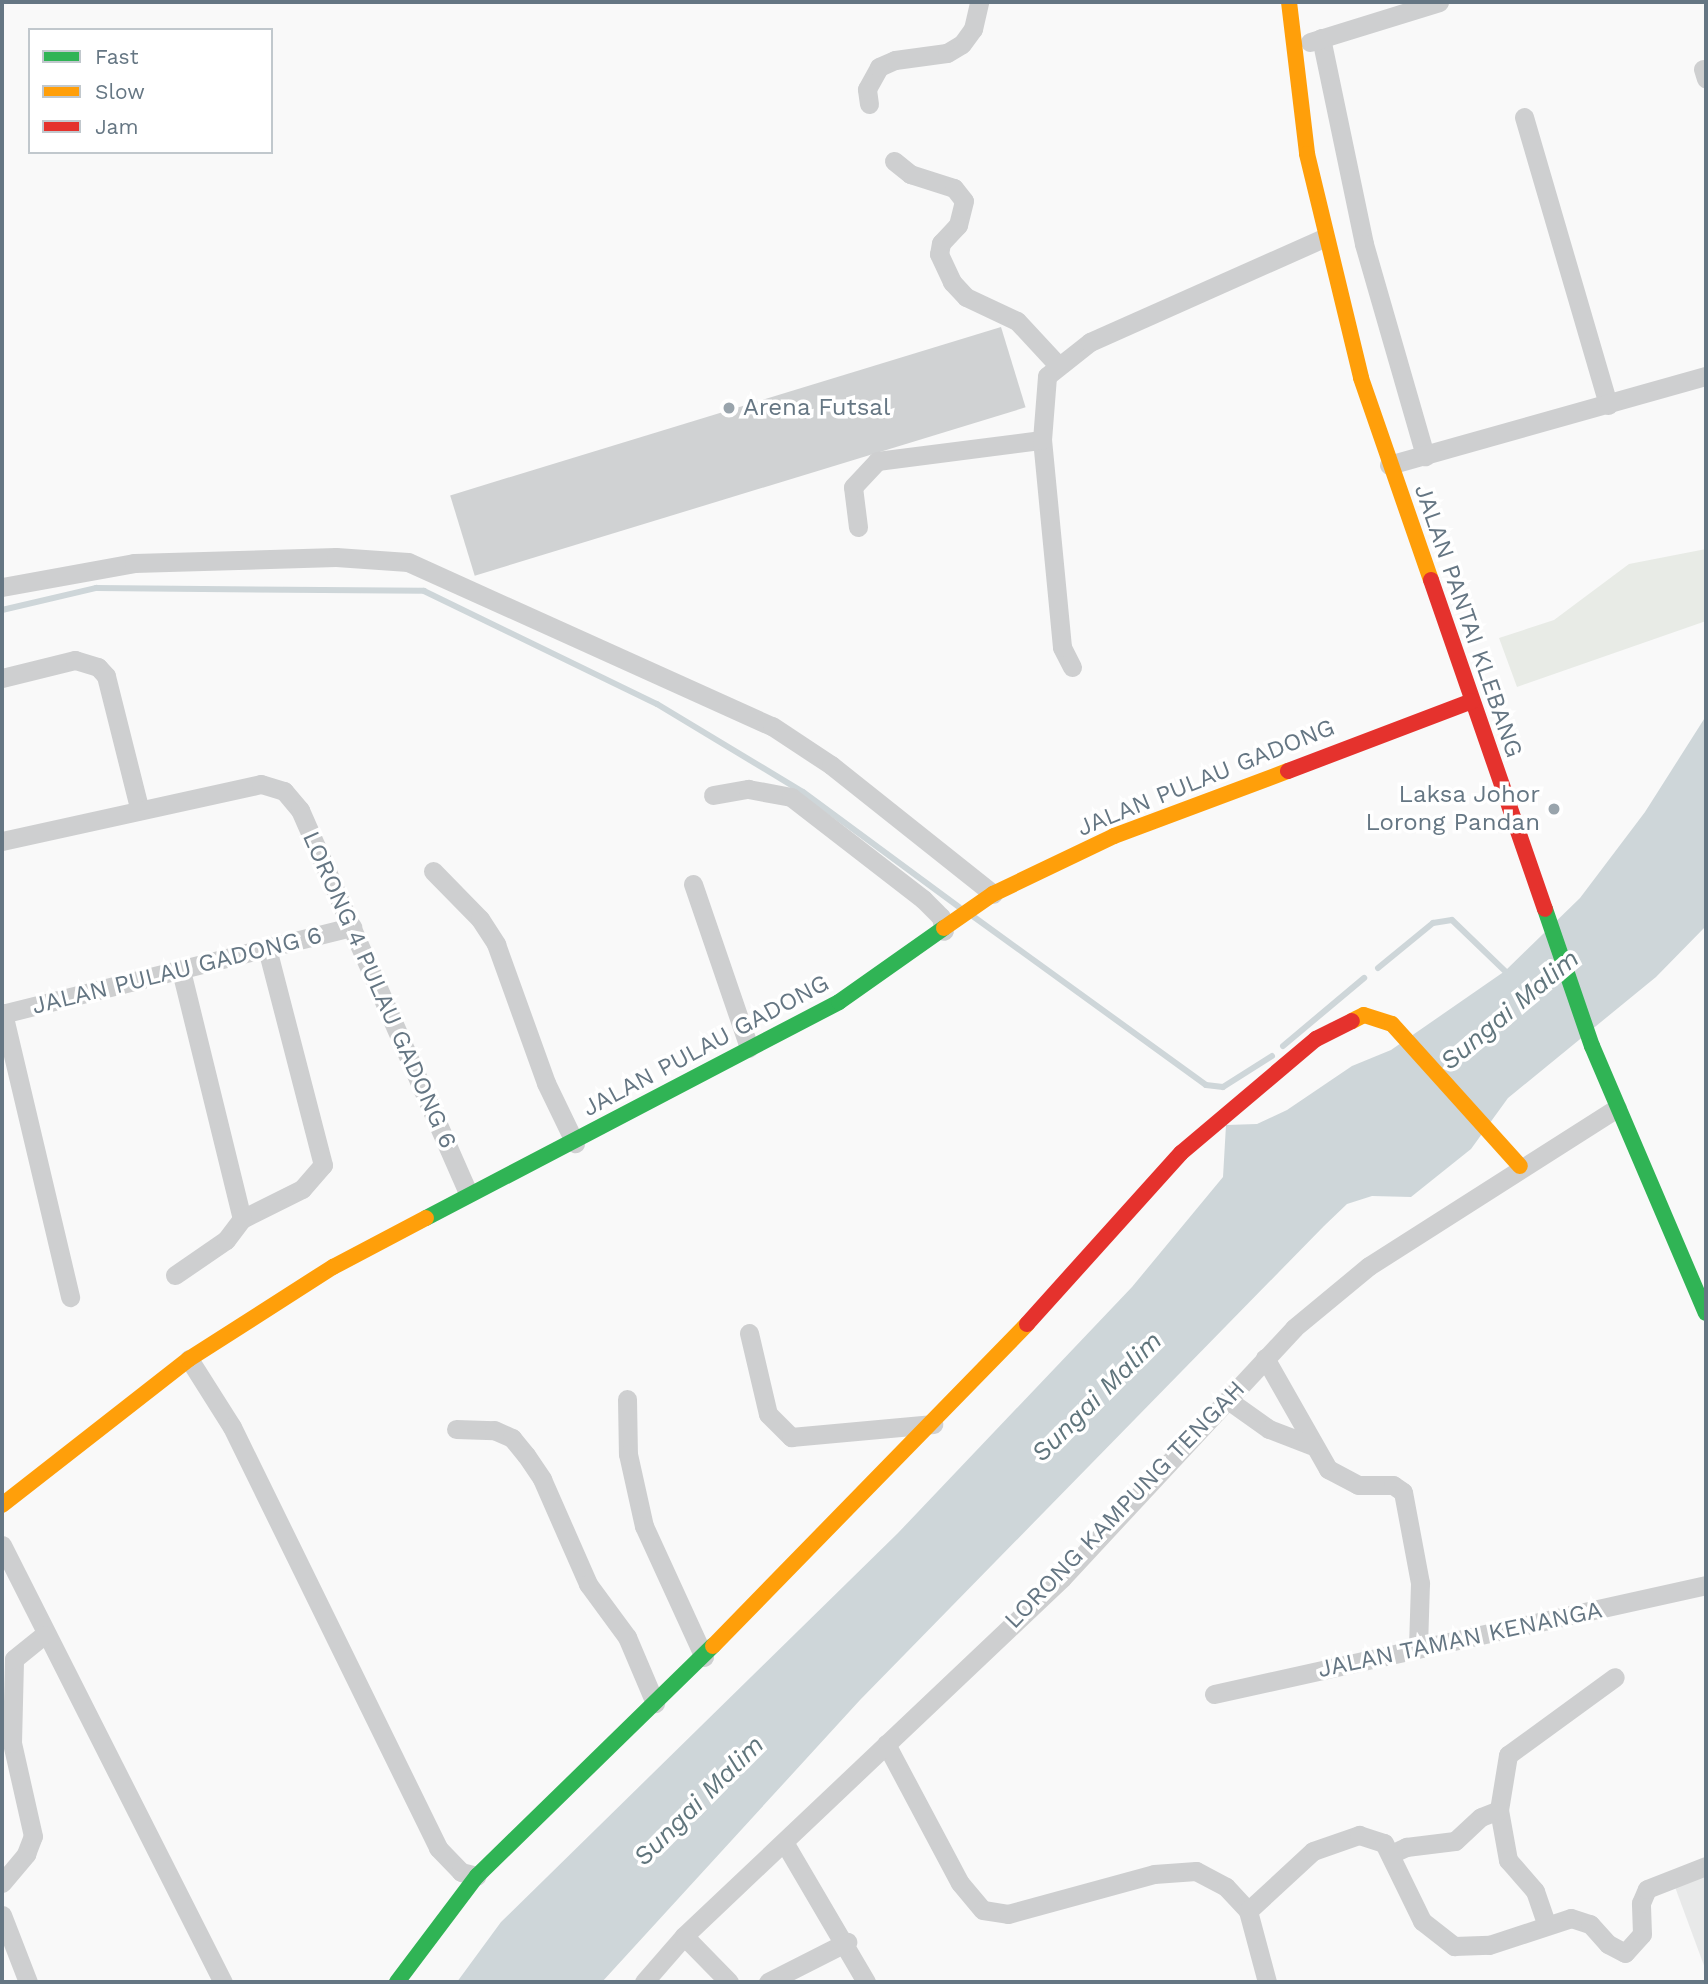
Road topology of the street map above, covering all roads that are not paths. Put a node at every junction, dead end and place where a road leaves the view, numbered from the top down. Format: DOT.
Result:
graph roads {
  1 [pos="979,2"];
  2 [pos="1289,2"];
  3 [pos="1439,2"];
  4 [pos="1321,38"];
  5 [pos="1294,47"];
  6 [pos="869,104"];
  7 [pos="1524,117"];
  8 [pos="894,161"];
  9 [pos="1324,239"];
  10 [pos="1056,364"];
  11 [pos="1706,376"];
  12 [pos="1608,405"];
  13 [pos="1042,440"];
  14 [pos="1425,456"];
  15 [pos="1389,465"];
  16 [pos="858,527"];
  17 [pos="2,587"];
  18 [pos="1072,667"];
  19 [pos="2,678"];
  20 [pos="1472,701"];
  21 [pos="713,795"];
  22 [pos="139,807"];
  23 [pos="2,841"];
  24 [pos="433,872"];
  25 [pos="693,884"];
  26 [pos="988,898"];
  27 [pos="952,926"];
  28 [pos="352,927"];
  29 [pos="267,949"];
  30 [pos="181,970"];
  31 [pos="2,1014"];
  32 [pos="749,1048"];
  33 [pos="1617,1108"];
  34 [pos="575,1143"];
  35 [pos="1520,1166"];
  36 [pos="468,1192"];
  37 [pos="242,1219"];
  38 [pos="175,1275"];
  39 [pos="70,1297"];
  40 [pos="1706,1313"];
  41 [pos="749,1333"];
  42 [pos="1265,1358"];
  43 [pos="188,1359"];
  44 [pos="627,1399"];
  45 [pos="1228,1401"];
  46 [pos="933,1424"];
  47 [pos="456,1429"];
  48 [pos="1311,1445"];
  49 [pos="2,1505"];
  50 [pos="2,1545"];
  51 [pos="1706,1585"];
  52 [pos="44,1635"];
  53 [pos="1418,1648"];
  54 [pos="704,1657"];
  55 [pos="1615,1677"];
  56 [pos="1214,1695"];
  57 [pos="656,1703"];
  58 [pos="887,1744"];
  59 [pos="1499,1810"];
  60 [pos="784,1842"];
  61 [pos="1391,1854"];
  62 [pos="1706,1866"];
  63 [pos="477,1876"];
  64 [pos="2,1882"];
  65 [pos="1248,1911"];
  66 [pos="2,1915"];
  67 [pos="1546,1923"];
  68 [pos="684,1936"];
  69 [pos="847,1942"];
  70 [pos="27,1982"];
  71 [pos="223,1982"];
  72 [pos="397,1982"];
  73 [pos="644,1982"];
  74 [pos="729,1982"];
  75 [pos="768,1982"];
  76 [pos="866,1982"];
  77 [pos="1266,1982"];
  1 -- 6 [label="street"];
  2 -- 5 [label="main road, JALAN PANTAI KLEBANG"];
  3 -- 4 [label="street"];
  4 -- 5 [label="street"];
  4 -- 14 [label="street"];
  5 -- 9 [label="main road, JALAN PANTAI KLEBANG"];
  7 -- 12 [label="street"];
  8 -- 10 [label="street"];
  9 -- 10 [label="street"];
  9 -- 15 [label="main road, JALAN PANTAI KLEBANG"];
  10 -- 13 [label="street"];
  11 -- 12 [label="street"];
  12 -- 14 [label="street"];
  13 -- 16 [label="street"];
  13 -- 18 [label="street"];
  14 -- 15 [label="street"];
  15 -- 20 [label="main road, JALAN PANTAI KLEBANG"];
  17 -- 26 [label="street"];
  19 -- 22 [label="street"];
  20 -- 26 [label="main road, JALAN PULAU GADONG"];
  20 -- 33 [label="main road, JALAN PANTAI KLEBANG"];
  21 -- 27 [label="street"];
  22 -- 23 [label="street"];
  22 -- 28 [label="street, LORONG 4 PULAU GADONG 6"];
  24 -- 34 [label="street"];
  25 -- 32 [label="street"];
  26 -- 27 [label="main road, JALAN PULAU GADONG"];
  27 -- 32 [label="main road, JALAN PULAU GADONG"];
  28 -- 29 [label="street, JALAN PULAU GADONG 6"];
  28 -- 36 [label="street, LORONG 4 PULAU GADONG 6"];
  29 -- 30 [label="street, JALAN PULAU GADONG 6"];
  29 -- 37 [label="street"];
  30 -- 31 [label="street, JALAN PULAU GADONG 6"];
  30 -- 37 [label="street"];
  31 -- 39 [label="street"];
  32 -- 34 [label="main road, JALAN PULAU GADONG"];
  33 -- 35 [label="street, LORONG KAMPUNG TENGAH"];
  33 -- 40 [label="main road, JALAN PANTAI KLEBANG"];
  34 -- 36 [label="main road, JALAN PULAU GADONG"];
  35 -- 42 [label="street, LORONG KAMPUNG TENGAH"];
  35 -- 46 [label="main road"];
  36 -- 43 [label="main road, JALAN PULAU GADONG"];
  37 -- 38 [label="street"];
  41 -- 46 [label="street"];
  42 -- 45 [label="street, LORONG KAMPUNG TENGAH"];
  42 -- 48 [label="street"];
  43 -- 49 [label="main road, JALAN PULAU GADONG"];
  43 -- 63 [label="street"];
  44 -- 54 [label="street"];
  45 -- 48 [label="street"];
  45 -- 58 [label="street, LORONG KAMPUNG TENGAH"];
  46 -- 54 [label="main road"];
  47 -- 57 [label="street"];
  48 -- 53 [label="street"];
  50 -- 52 [label="street"];
  51 -- 53 [label="street, JALAN TAMAN KENANGA"];
  52 -- 64 [label="street"];
  52 -- 71 [label="street"];
  53 -- 56 [label="street, JALAN TAMAN KENANGA"];
  54 -- 57 [label="main road"];
  55 -- 59 [label="street"];
  57 -- 63 [label="main road"];
  58 -- 60 [label="street, LORONG KAMPUNG TENGAH"];
  58 -- 65 [label="street"];
  59 -- 61 [label="street"];
  59 -- 67 [label="street"];
  60 -- 68 [label="street, LORONG KAMPUNG TENGAH"];
  60 -- 69 [label="street"];
  61 -- 65 [label="street"];
  61 -- 67 [label="street"];
  62 -- 67 [label="street"];
  63 -- 72 [label="main road"];
  65 -- 77 [label="street"];
  66 -- 70 [label="street"];
  68 -- 73 [label="street, LORONG KAMPUNG TENGAH"];
  68 -- 74 [label="street"];
  69 -- 75 [label="street"];
  69 -- 76 [label="street"];
}
